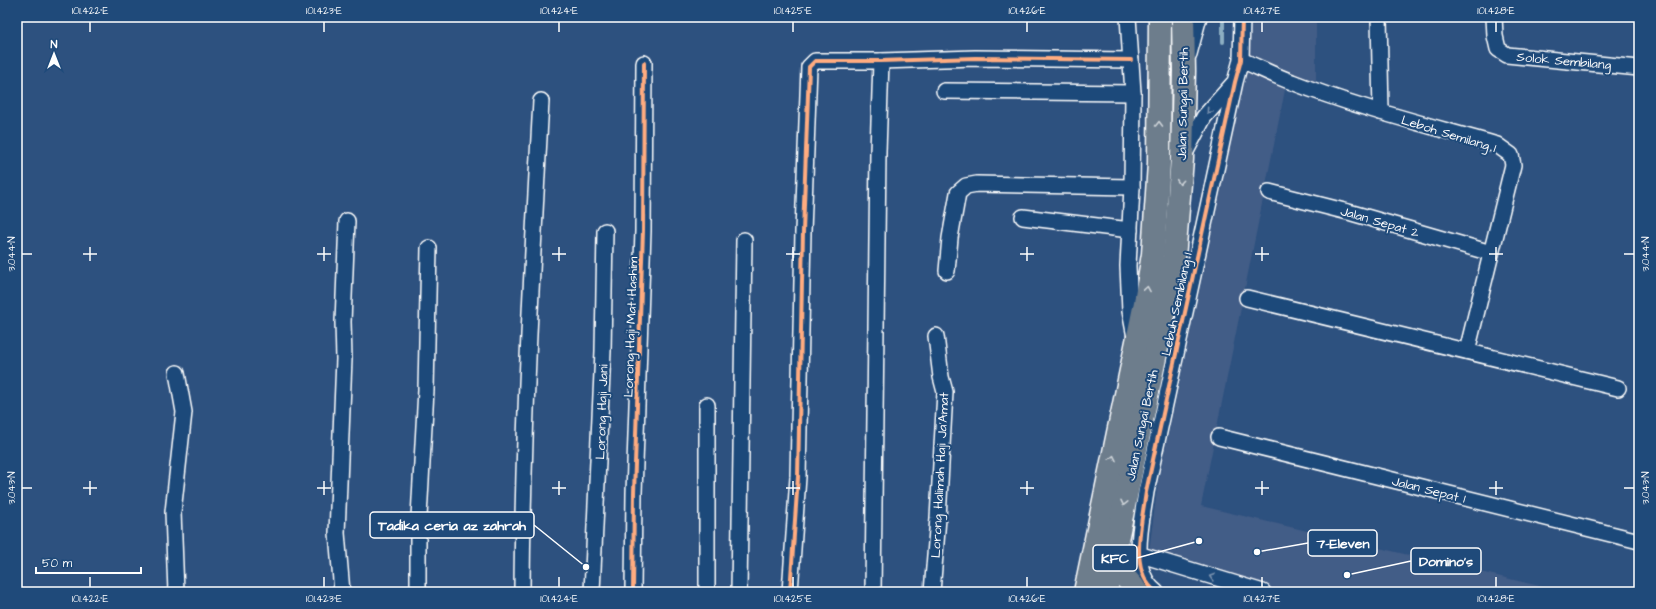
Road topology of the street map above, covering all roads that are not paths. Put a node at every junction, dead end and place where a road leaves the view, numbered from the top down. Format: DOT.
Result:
graph roads {
  1 [pos="1128,17"];
  2 [pos="1150,17"];
  3 [pos="1160,17"];
  4 [pos="1183,17"];
  5 [pos="1199,17"];
  6 [pos="1242,17"];
  7 [pos="1379,17"];
  8 [pos="1494,17"];
  9 [pos="1131,60"];
  10 [pos="1241,60"];
  11 [pos="881,62"];
  12 [pos="644,63"];
  13 [pos="1639,68"];
  14 [pos="1160,70"];
  15 [pos="1184,71"];
  16 [pos="1235,82"];
  17 [pos="944,91"];
  18 [pos="1133,93"];
  19 [pos="541,101"];
  20 [pos="1381,112"];
  21 [pos="1182,159"];
  22 [pos="1132,187"];
  23 [pos="1269,192"];
  24 [pos="1023,217"];
  25 [pos="347,221"];
  26 [pos="1130,230"];
  27 [pos="605,231"];
  28 [pos="744,240"];
  29 [pos="429,248"];
  30 [pos="1491,253"];
  31 [pos="947,271"];
  32 [pos="1247,298"];
  33 [pos="936,336"];
  34 [pos="1136,346"];
  35 [pos="1467,351"];
  36 [pos="177,373"];
  37 [pos="1618,388"];
  38 [pos="707,405"];
  39 [pos="1219,437"];
  40 [pos="1639,541"];
  41 [pos="1104,550"];
  42 [pos="1138,554"];
  43 [pos="176,592"];
  44 [pos="342,592"];
  45 [pos="418,592"];
  46 [pos="522,592"];
  47 [pos="592,592"];
  48 [pos="633,592"];
  49 [pos="707,592"];
  50 [pos="739,592"];
  51 [pos="790,592"];
  52 [pos="873,592"];
  53 [pos="932,592"];
  54 [pos="1067,592"];
  55 [pos="1084,592"];
  56 [pos="1106,592"];
  57 [pos="1139,592"];
  58 [pos="1156,592"];
  59 [pos="1263,592"];
  1 -- 9 [label="street"];
  2 -- 14 [label="street"];
  3 -- 14 [label="main road, Jalan Sungai Bertih"];
  4 -- 15 [label="main road, Jalan Sungai Bertih"];
  5 -- 15 [label="street"];
  6 -- 10 [label="street, Lebuh Sembilang 1"];
  7 -- 20 [label="street"];
  8 -- 13 [label="street, Solok Sembilang"];
  9 -- 11 [label="street"];
  9 -- 18 [label="street"];
  10 -- 16 [label="street, Lebuh Sembilang 1"];
  10 -- 20 [label="street, Leboh Semilang 1"];
  11 -- 51 [label="street"];
  11 -- 52 [label="street"];
  12 -- 48 [label="street, Lorong Haji Mat Hashim"];
  34 -- 14 [label="main road, Jalan Sungai Bertih, one-way"];
  15 -- 21 [label="main road, Jalan Sungai Bertih"];
  16 -- 21 [label="street, one-way"];
  16 -- 42 [label="street, Lebuh Sembilang 1"];
  17 -- 18 [label="street"];
  18 -- 22 [label="street"];
  19 -- 46 [label="street"];
  20 -- 30 [label="street, Leboh Semilang 1"];
  21 -- 41 [label="main road, Jalan Sungai Bertih, one-way"];
  22 -- 26 [label="street"];
  22 -- 31 [label="street"];
  23 -- 30 [label="street, Jalan Sepat 2"];
  24 -- 26 [label="street"];
  25 -- 44 [label="street"];
  26 -- 34 [label="street"];
  27 -- 47 [label="street, Lorong Haji Jani"];
  28 -- 50 [label="street"];
  29 -- 45 [label="street"];
  30 -- 35 [label="street, Leboh Semilang 1"];
  32 -- 35 [label="street"];
  33 -- 53 [label="street, Lorong Halimah Haji Ja'Amat"];
  41 -- 34 [label="main road, Jalan Sungai Bertih, one-way"];
  35 -- 37 [label="street"];
  36 -- 43 [label="street"];
  38 -- 49 [label="street"];
  39 -- 40 [label="street, Jalan Sepat 1"];
  41 -- 54 [label="main road"];
  41 -- 55 [label="main road, Jalan Sungai Bertih"];
  41 -- 56 [label="main road, Jalan Sungai Bertih"];
  41 -- 57 [label="main road"];
  42 -- 58 [label="street, Lebuh Sembilang 1"];
  59 -- 42 [label="street, one-way"];
}
